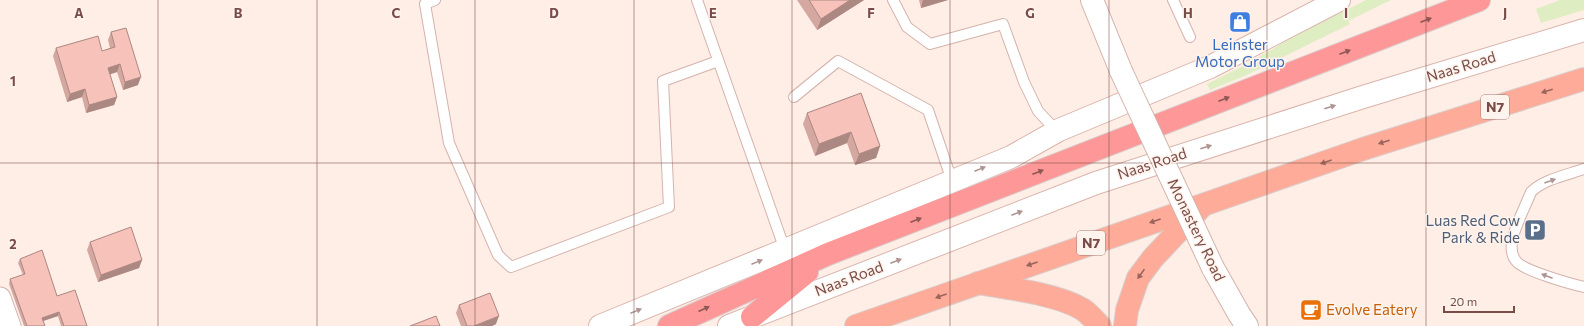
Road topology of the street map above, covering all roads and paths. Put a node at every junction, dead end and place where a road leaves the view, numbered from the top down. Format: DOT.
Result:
graph roads {
  1 [pos="434,0"];
  2 [pos="697,0"];
  3 [pos="894,0"];
  4 [pos="1092,0"];
  5 [pos="1174,0"];
  6 [pos="1339,0"];
  7 [pos="1479,0"];
  8 [pos="1584,30"];
  9 [pos="1190,37"];
  10 [pos="718,61"];
  11 [pos="1584,79"];
  12 [pos="794,97"];
  13 [pos="1059,130"];
  14 [pos="1584,169"];
  15 [pos="952,181"];
  16 [pos="1205,204"];
  17 [pos="785,250"];
  18 [pos="828,254"];
  19 [pos="978,282"];
  20 [pos="1584,287"];
  21 [pos="0,298"];
  22 [pos="752,317"];
  23 [pos="10,326"];
  24 [pos="600,326"];
  25 [pos="669,326"];
  26 [pos="730,326"];
  27 [pos="856,326"];
  28 [pos="1100,326"];
  29 [pos="1125,326"];
  30 [pos="1247,326"];
  1 -- 10 [label="lane"];
  2 -- 10 [label="lane"];
  3 -- 13 [label="lane"];
  4 -- 30 [label="main road, Monastery Road, bridge"];
  5 -- 9 [label="lane"];
  6 -- 13 [label="main road"];
  18 -- 7 [label="highway, one-way"];
  22 -- 8 [label="main road, Naas Road, one-way"];
  10 -- 17 [label="lane"];
  11 -- 16 [label="highway, N7, one-way"];
  12 -- 15 [label="lane"];
  15 -- 13 [label="main road, one-way"];
  20 -- 14 [label="lane, one-way"];
  15 -- 17 [label="main road"];
  16 -- 19 [label="highway, N7, one-way"];
  16 -- 29 [label="highway, N7, one-way"];
  24 -- 17 [label="main road, one-way"];
  18 -- 22 [label="highway"];
  25 -- 18 [label="highway, one-way"];
  19 -- 27 [label="highway, N7, one-way"];
  19 -- 28 [label="highway"];
  21 -- 23 [label="street"];
  22 -- 26 [label="main road, Naas Road"];
}
